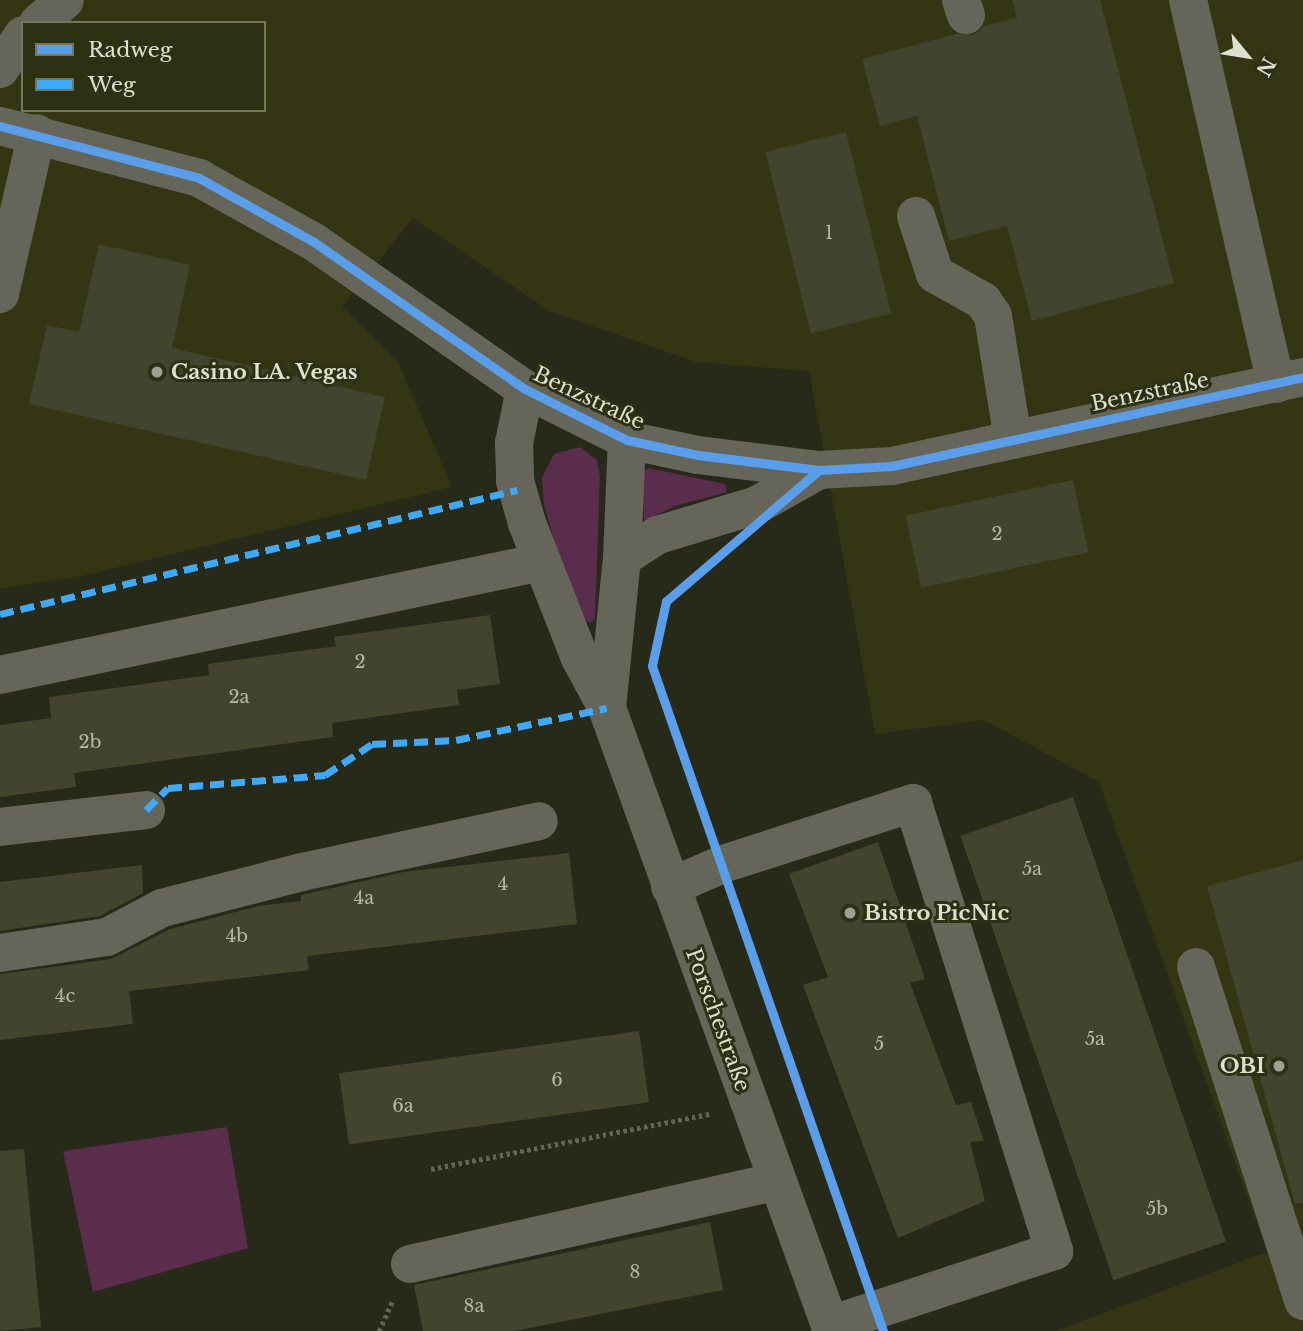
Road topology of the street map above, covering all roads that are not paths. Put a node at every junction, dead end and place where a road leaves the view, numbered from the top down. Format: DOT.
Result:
graph roads {
  1 [pos="65,0"];
  2 [pos="1188,0"];
  3 [pos="39,21"];
  4 [pos="21,38"];
  5 [pos="0,69"];
  6 [pos="0,126"];
  7 [pos="37,134"];
  8 [pos="915,216"];
  9 [pos="0,294"];
  10 [pos="1289,380"];
  11 [pos="525,388"];
  12 [pos="1013,439"];
  13 [pos="627,440"];
  14 [pos="819,470"];
  15 [pos="622,558"];
  16 [pos="542,562"];
  17 [pos="0,675"];
  18 [pos="607,708"];
  19 [pos="146,810"];
  20 [pos="539,821"];
  21 [pos="0,827"];
  22 [pos="670,887"];
  23 [pos="0,953"];
  24 [pos="1196,967"];
  25 [pos="777,1181"];
  26 [pos="410,1264"];
  27 [pos="1303,1301"];
  28 [pos="831,1328"];
  1 -- 3 [label="street"];
  2 -- 10 [label="street"];
  4 -- 5 [label="street"];
  6 -- 7 [label="street, Benzstraße"];
  7 -- 9 [label="street"];
  7 -- 11 [label="street, Benzstraße"];
  8 -- 12 [label="street"];
  10 -- 12 [label="street, Benzstraße"];
  11 -- 13 [label="street, Benzstraße"];
  11 -- 16 [label="street, Porschestraße"];
  12 -- 14 [label="street, Benzstraße"];
  13 -- 14 [label="street, Benzstraße"];
  13 -- 15 [label="street, Porschestraße"];
  14 -- 15 [label="street"];
  15 -- 18 [label="street, Porschestraße"];
  16 -- 17 [label="street"];
  16 -- 18 [label="street, Porschestraße"];
  18 -- 22 [label="street, Porschestraße"];
  19 -- 21 [label="street"];
  20 -- 23 [label="street"];
  22 -- 25 [label="street, Porschestraße"];
  22 -- 28 [label="street"];
  24 -- 27 [label="street"];
  25 -- 26 [label="street"];
  25 -- 28 [label="street, Porschestraße"];
}
